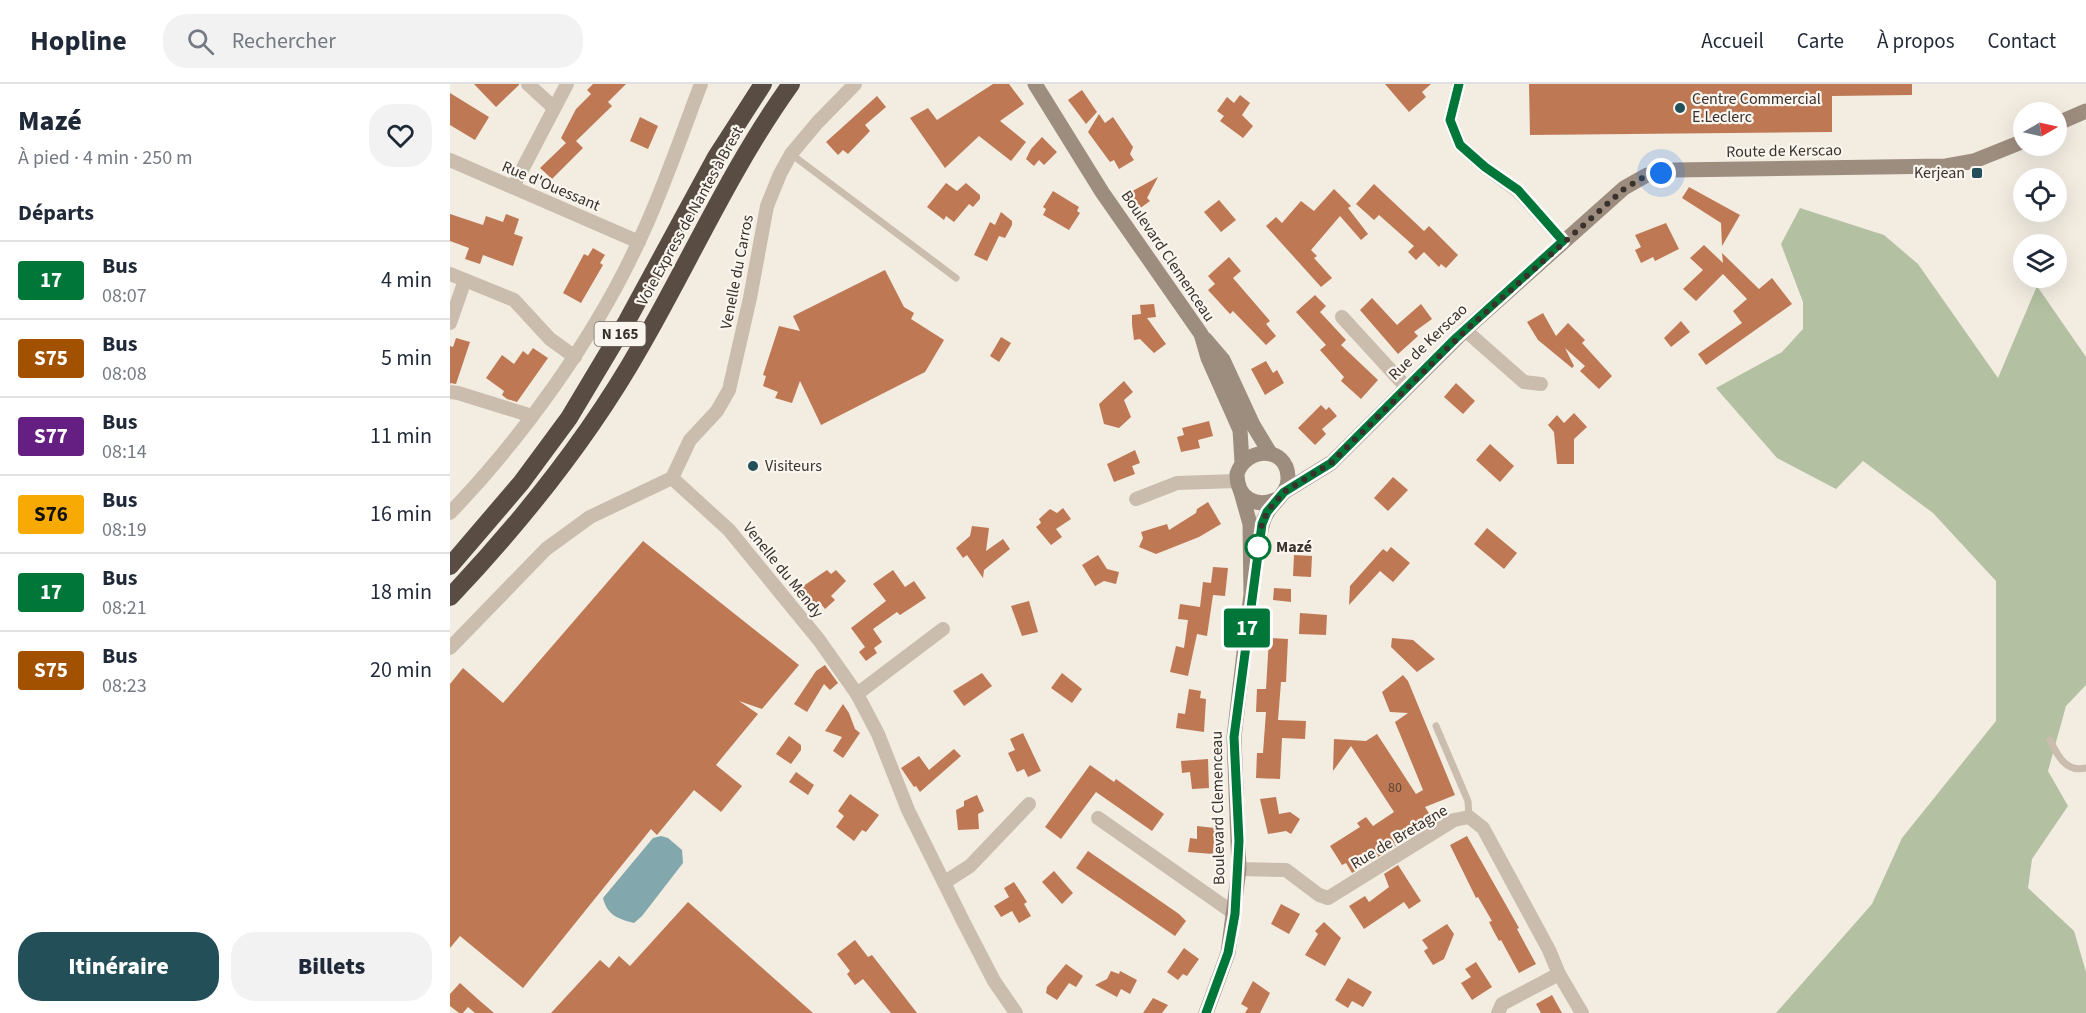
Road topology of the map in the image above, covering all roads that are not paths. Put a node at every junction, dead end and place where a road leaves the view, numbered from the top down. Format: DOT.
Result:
graph roads {
  1 [pos="528,84"];
  2 [pos="567,84"];
  3 [pos="701,84"];
  4 [pos="763,84"];
  5 [pos="791,84"];
  6 [pos="855,84"];
  7 [pos="1035,84"];
  8 [pos="1459,84"];
  9 [pos="553,107"];
  10 [pos="2086,111"];
  11 [pos="2067,119"];
  12 [pos="2013,145"];
  13 [pos="791,154"];
  14 [pos="450,160"];
  15 [pos="513,187"];
  16 [pos="1563,241"];
  17 [pos="639,242"];
  18 [pos="450,274"];
  19 [pos="956,278"];
  20 [pos="465,280"];
  21 [pos="1342,317"];
  22 [pos="450,323"];
  23 [pos="1466,330"];
  24 [pos="1201,334"];
  25 [pos="575,357"];
  26 [pos="1541,384"];
  27 [pos="1407,388"];
  28 [pos="450,392"];
  29 [pos="532,416"];
  30 [pos="1276,457"];
  31 [pos="1242,462"];
  32 [pos="1320,469"];
  33 [pos="672,478"];
  34 [pos="1239,487"];
  35 [pos="1281,496"];
  36 [pos="1136,499"];
  37 [pos="450,513"];
  38 [pos="450,566"];
  39 [pos="1251,594"];
  40 [pos="450,597"];
  41 [pos="943,629"];
  42 [pos="450,648"];
  43 [pos="857,694"];
  44 [pos="1436,726"];
  45 [pos="2050,740"];
  46 [pos="2086,768"];
  47 [pos="1029,804"];
  48 [pos="1469,817"];
  49 [pos="1098,818"];
  50 [pos="1239,869"];
  51 [pos="945,882"];
  52 [pos="1235,914"];
  53 [pos="1559,974"];
  54 [pos="1017,1013"];
  55 [pos="1206,1013"];
  56 [pos="1498,1013"];
  57 [pos="1582,1013"];
  1 -- 9 [label="street"];
  2 -- 9 [label="street"];
  3 -- 17 [label="street"];
  4 -- 38 [label="highway, Voie Express de Nantes à Brest / N 165"];
  5 -- 40 [label="highway, Voie Express de Nantes à Brest / N 165"];
  6 -- 13 [label="street, Venelle du Carros"];
  7 -- 24 [label="street, Boulevard Clemenceau"];
  8 -- 16 [label="street"];
  9 -- 15 [label="street"];
  10 -- 11 [label="street"];
  12 -- 16 [label="street, Route de Kerscao"];
  13 -- 19 [label="lane"];
  13 -- 33 [label="street, Venelle du Carros"];
  14 -- 15 [label="street, Rue d'Ouessant"];
  15 -- 17 [label="street, Rue d'Ouessant"];
  16 -- 23 [label="street, Rue de Kerscao"];
  17 -- 25 [label="street"];
  18 -- 20 [label="street"];
  20 -- 22 [label="street"];
  20 -- 25 [label="street"];
  21 -- 27 [label="street"];
  23 -- 26 [label="street"];
  23 -- 27 [label="street, Rue de Kerscao"];
  24 -- 30 [label="street"];
  24 -- 31 [label="street, Boulevard Clemenceau"];
  25 -- 29 [label="street"];
  27 -- 32 [label="street, Rue de Kerscao"];
  28 -- 29 [label="street"];
  29 -- 37 [label="street"];
  30 -- 31 [label="street"];
  30 -- 32 [label="street"];
  30 -- 35 [label="street"];
  31 -- 34 [label="street"];
  32 -- 35 [label="street, Rue de Kerscao"];
  33 -- 42 [label="street"];
  33 -- 43 [label="street, Venelle du Mendy"];
  34 -- 35 [label="street"];
  34 -- 36 [label="street"];
  34 -- 39 [label="street, Boulevard Clemenceau"];
  35 -- 39 [label="street"];
  39 -- 50 [label="street, Boulevard Clemenceau"];
  41 -- 43 [label="street"];
  43 -- 51 [label="street, Venelle du Mendy"];
  44 -- 48 [label="lane"];
  45 -- 46 [label="lane"];
  47 -- 51 [label="street"];
  48 -- 50 [label="street, Rue de Bretagne"];
  48 -- 53 [label="street, Rue de Bretagne"];
  49 -- 52 [label="street"];
  50 -- 52 [label="street, Boulevard Clemenceau"];
  51 -- 54 [label="street, Venelle du Mendy"];
  52 -- 55 [label="street, Boulevard Clemenceau"];
  53 -- 56 [label="street"];
  53 -- 57 [label="street, Rue de Bretagne"];
}
